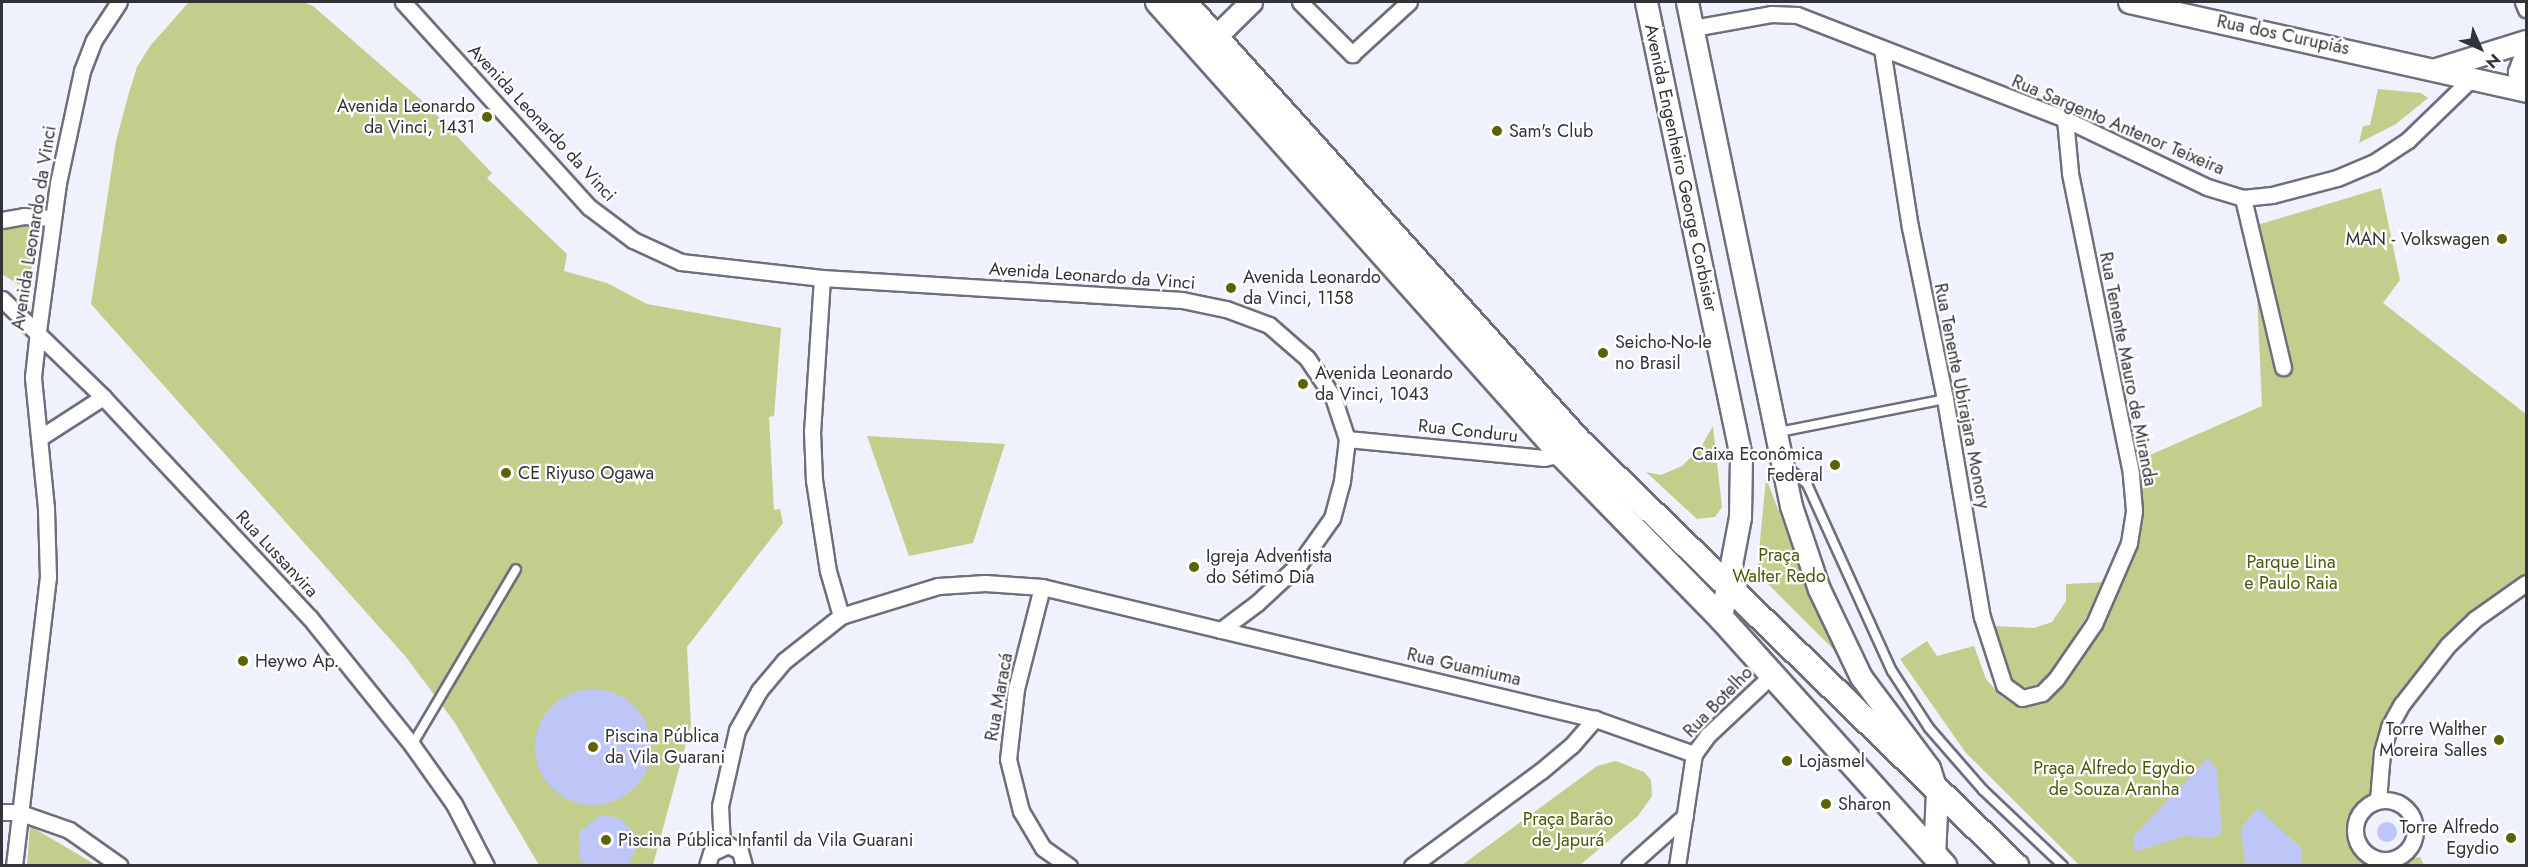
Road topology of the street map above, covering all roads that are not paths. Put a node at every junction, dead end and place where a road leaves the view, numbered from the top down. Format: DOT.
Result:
graph roads {
  1 [pos="119,2"];
  2 [pos="403,2"];
  3 [pos="1158,2"];
  4 [pos="1184,2"];
  5 [pos="1251,2"];
  6 [pos="1300,2"];
  7 [pos="1409,2"];
  8 [pos="1646,2"];
  9 [pos="1687,2"];
  10 [pos="2129,2"];
  11 [pos="2523,2"];
  12 [pos="2526,9"];
  13 [pos="1693,28"];
  14 [pos="1209,44"];
  15 [pos="2526,45"];
  16 [pos="1882,50"];
  17 [pos="2436,69"];
  18 [pos="2471,78"];
  19 [pos="2525,91"];
  20 [pos="2065,119"];
  21 [pos="2243,198"];
  22 [pos="52,218"];
  23 [pos="2,220"];
  24 [pos="822,278"];
  25 [pos="2,299"];
  26 [pos="38,331"];
  27 [pos="2283,367"];
  28 [pos="103,397"];
  29 [pos="1945,399"];
  30 [pos="1777,432"];
  31 [pos="40,437"];
  32 [pos="1347,439"];
  33 [pos="1571,449"];
  34 [pos="1784,464"];
  35 [pos="516,569"];
  36 [pos="2526,583"];
  37 [pos="1726,585"];
  38 [pos="1042,587"];
  39 [pos="841,616"];
  40 [pos="1721,618"];
  41 [pos="1221,630"];
  42 [pos="1772,675"];
  43 [pos="2056,680"];
  44 [pos="1595,718"];
  45 [pos="412,744"];
  46 [pos="1694,754"];
  47 [pos="1937,792"];
  48 [pos="2378,800"];
  49 [pos="2,812"];
  50 [pos="18,812"];
  51 [pos="1685,816"];
  52 [pos="722,846"];
  53 [pos="1937,862"];
  54 [pos="14,866"];
  55 [pos="120,866"];
  56 [pos="486,866"];
  57 [pos="707,866"];
  58 [pos="744,866"];
  59 [pos="1069,866"];
  60 [pos="1412,866"];
  61 [pos="1629,866"];
  62 [pos="1677,866"];
  63 [pos="2016,866"];
  64 [pos="2063,866"];
  1 -- 22 [label="street, Avenida Leonardo da Vinci"];
  2 -- 24 [label="street, Avenida Leonardo da Vinci"];
  3 -- 14 [label="main road"];
  4 -- 14 [label="main road"];
  5 -- 14 [label="main road"];
  6 -- 7 [label="street"];
  8 -- 37 [label="main road, Avenida Engenheiro George Corbisier"];
  9 -- 13 [label="main road"];
  10 -- 17 [label="main road, Rua dos Curupiás"];
  11 -- 12 [label="street"];
  13 -- 16 [label="street, Rua Sargento Antenor Teixeira"];
  13 -- 30 [label="main road"];
  14 -- 33 [label="main road"];
  15 -- 17 [label="main road, Rua dos Curupiás"];
  15 -- 18 [label="main road"];
  15 -- 19 [label="main road"];
  16 -- 20 [label="street, Rua Sargento Antenor Teixeira"];
  16 -- 29 [label="street, Rua Tenente Ubirajara Monory"];
  17 -- 18 [label="main road, Rua dos Curupiás"];
  18 -- 19 [label="main road, Rua dos Curupiás"];
  18 -- 21 [label="street, Rua Sargento Antenor Teixeira"];
  20 -- 21 [label="street, Rua Sargento Antenor Teixeira"];
  20 -- 43 [label="street, Rua Tenente Mauro de Miranda"];
  21 -- 27 [label="street"];
  22 -- 23 [label="street"];
  22 -- 26 [label="street, Avenida Leonardo da Vinci"];
  24 -- 32 [label="street, Avenida Leonardo da Vinci"];
  24 -- 39 [label="street"];
  25 -- 26 [label="street, Rua Lussanvira"];
  26 -- 28 [label="street, Rua Lussanvira"];
  26 -- 31 [label="street, Avenida Leonardo da Vinci"];
  28 -- 31 [label="street"];
  28 -- 45 [label="street, Rua Lussanvira"];
  29 -- 30 [label="lane"];
  29 -- 43 [label="street, Rua Tenente Ubirajara Monory"];
  30 -- 34 [label="main road"];
  31 -- 50 [label="street, Avenida Leonardo da Vinci"];
  32 -- 33 [label="street, Rua Conduru"];
  32 -- 41 [label="street, Avenida Leonardo da Vinci"];
  33 -- 37 [label="main road"];
  33 -- 40 [label="main road"];
  34 -- 47 [label="main road"];
  34 -- 64 [label="lane"];
  35 -- 45 [label="lane"];
  36 -- 48 [label="street"];
  37 -- 40 [label="main road, Avenida Engenheiro George Corbisier"];
  37 -- 47 [label="main road"];
  38 -- 39 [label="street"];
  38 -- 41 [label="street"];
  38 -- 59 [label="street, Rua Maracá"];
  39 -- 52 [label="street"];
  40 -- 42 [label="main road"];
  41 -- 44 [label="street, Rua Guamiuma"];
  42 -- 46 [label="street, Rua Botelho"];
  42 -- 53 [label="main road"];
  44 -- 46 [label="street, Rua Guamiuma"];
  44 -- 60 [label="street"];
  45 -- 56 [label="street, Rua Lussanvira"];
  46 -- 51 [label="street, Rua Botelho"];
  47 -- 53 [label="main road"];
  47 -- 63 [label="main road"];
  48 -- 48 [label="street"];
  49 -- 50 [label="street"];
  50 -- 54 [label="street, Avenida Leonardo da Vinci"];
  50 -- 55 [label="street"];
  51 -- 61 [label="street"];
  51 -- 62 [label="street, Rua Botelho"];
  52 -- 57 [label="street"];
  52 -- 58 [label="street"];
}
